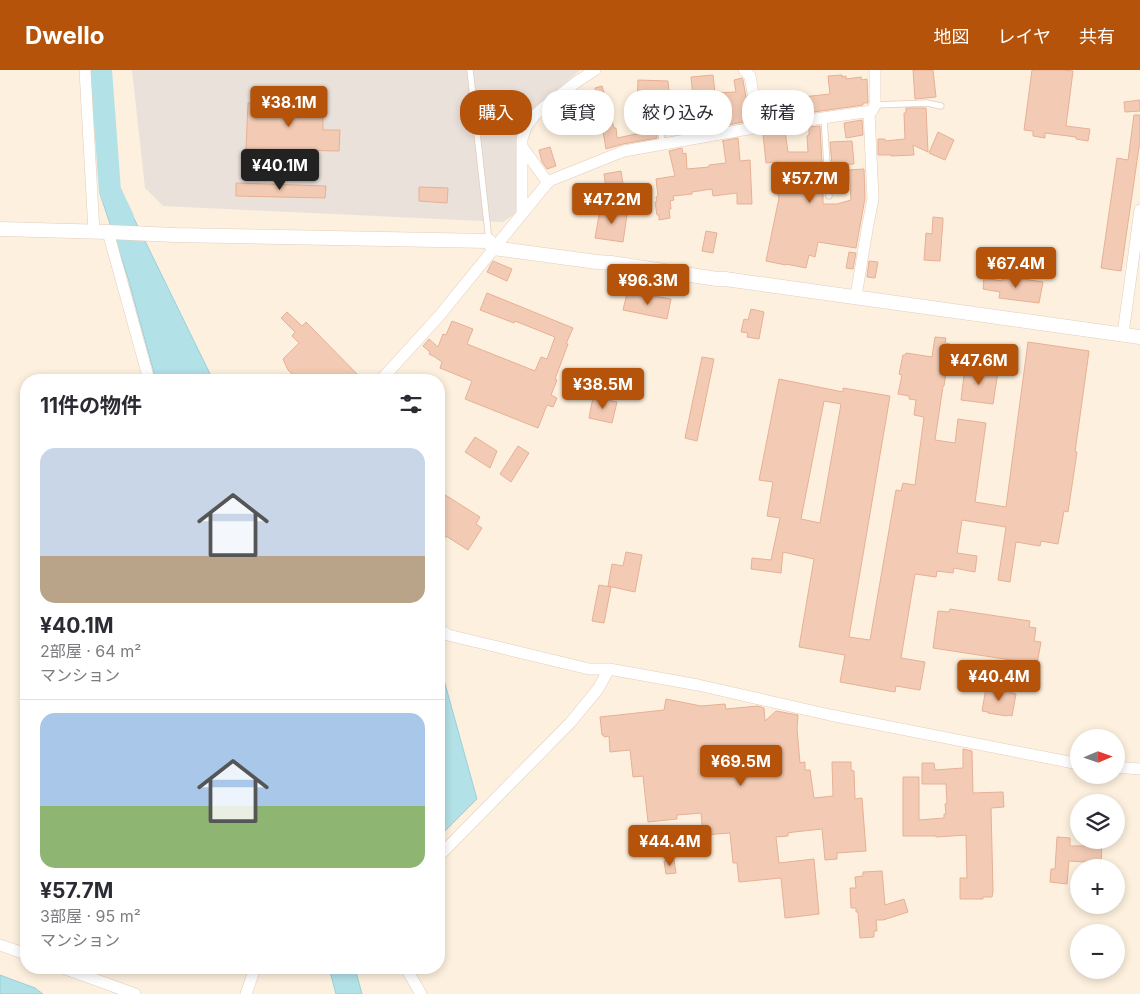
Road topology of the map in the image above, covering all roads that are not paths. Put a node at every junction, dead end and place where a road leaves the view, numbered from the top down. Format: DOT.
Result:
graph roads {
  1 [pos="85,70"];
  2 [pos="470,70"];
  3 [pos="596,70"];
  4 [pos="744,70"];
  5 [pos="875,70"];
  6 [pos="752,90"];
  7 [pos="941,106"];
  8 [pos="872,108"];
  9 [pos="824,118"];
  10 [pos="814,119"];
  11 [pos="742,130"];
  12 [pos="661,135"];
  13 [pos="662,144"];
  14 [pos="523,148"];
  15 [pos="548,183"];
  16 [pos="829,196"];
  17 [pos="1140,210"];
  18 [pos="522,214"];
  19 [pos="0,229"];
  20 [pos="104,232"];
  21 [pos="491,244"];
  22 [pos="856,296"];
  23 [pos="1123,334"];
  24 [pos="1140,337"];
  25 [pos="147,374"];
  26 [pos="386,374"];
  27 [pos="445,633"];
  28 [pos="609,669"];
  29 [pos="1070,762"];
  30 [pos="1125,768"];
  31 [pos="1140,769"];
  32 [pos="445,850"];
  33 [pos="0,945"];
  34 [pos="20,952"];
  35 [pos="80,974"];
  36 [pos="253,974"];
  37 [pos="409,974"];
  38 [pos="135,994"];
  39 [pos="246,994"];
  40 [pos="421,994"];
  1 -- 20 [label="street"];
  2 -- 21 [label="lane"];
  3 -- 14 [label="street"];
  4 -- 6 [label="street"];
  5 -- 8 [label="street"];
  7 -- 8 [label="lane"];
  8 -- 9 [label="street"];
  8 -- 22 [label="street"];
  9 -- 10 [label="street"];
  9 -- 16 [label="lane"];
  11 -- 13 [label="street"];
  12 -- 13 [label="lane"];
  13 -- 15 [label="street"];
  14 -- 15 [label="street"];
  14 -- 18 [label="street"];
  15 -- 18 [label="street"];
  17 -- 23 [label="street"];
  18 -- 21 [label="street"];
  19 -- 20 [label="street"];
  20 -- 21 [label="street"];
  20 -- 25 [label="street"];
  21 -- 22 [label="street"];
  21 -- 26 [label="street"];
  22 -- 23 [label="street"];
  23 -- 24 [label="street"];
  27 -- 28 [label="street"];
  28 -- 29 [label="street"];
  28 -- 32 [label="street"];
  30 -- 31 [label="street"];
  33 -- 34 [label="street"];
  35 -- 38 [label="street"];
  36 -- 39 [label="street"];
  37 -- 40 [label="street"];
}
